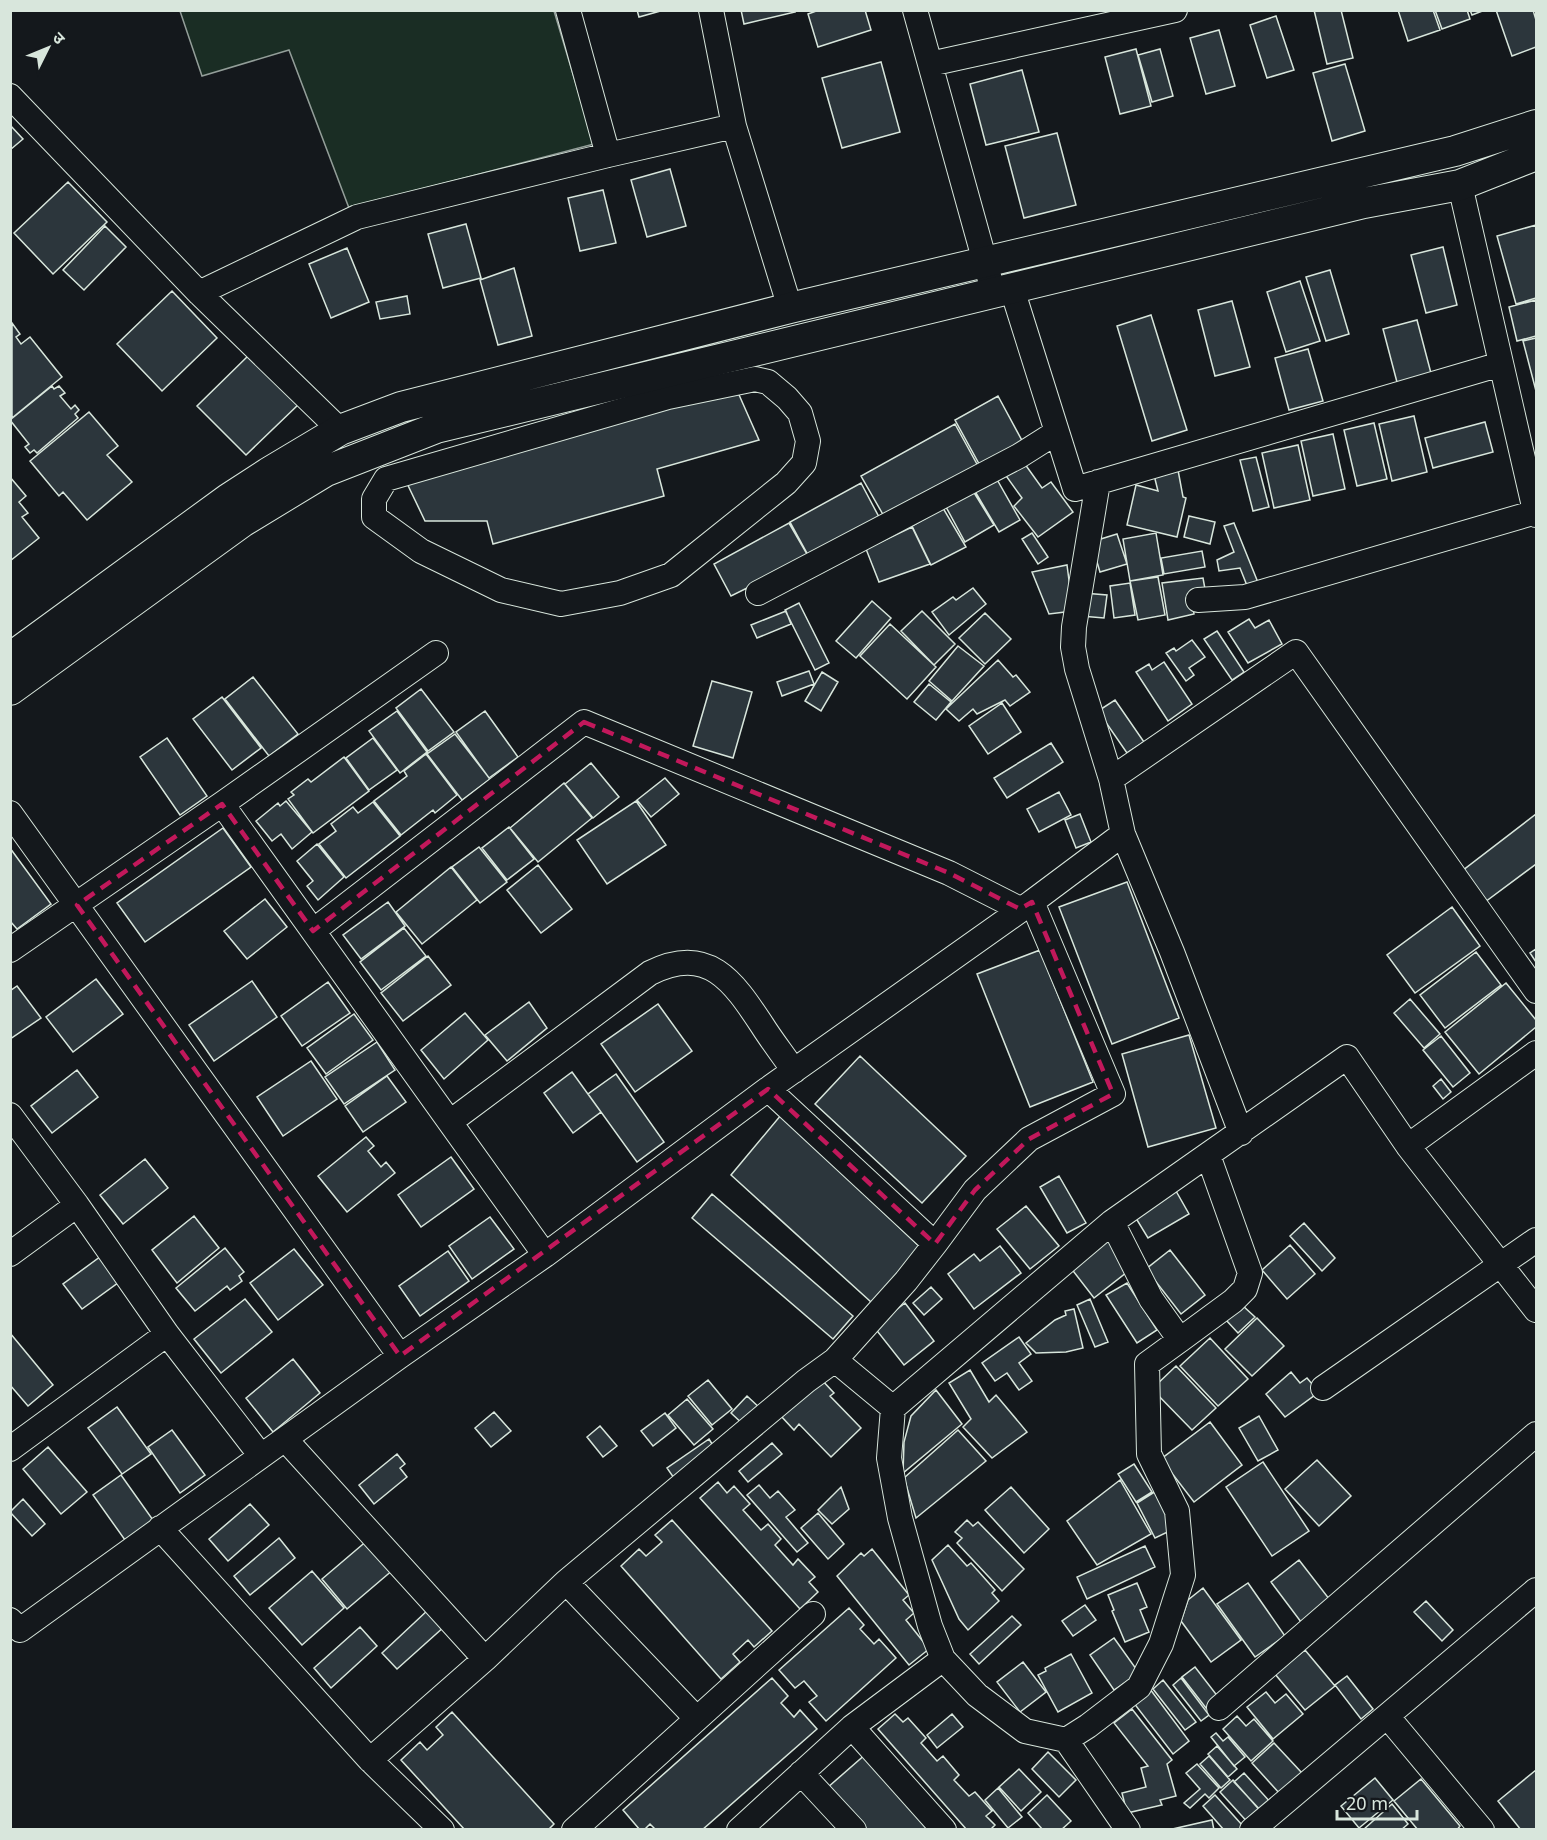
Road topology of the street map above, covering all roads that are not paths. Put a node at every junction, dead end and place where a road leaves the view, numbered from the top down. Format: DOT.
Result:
graph roads {
  1 [pos="568,10"];
  2 [pos="711,10"];
  3 [pos="915,10"];
  4 [pos="1175,10"];
  5 [pos="1088,20"];
  6 [pos="930,64"];
  7 [pos="10,96"];
  8 [pos="1536,125"];
  9 [pos="734,126"];
  10 [pos="608,155"];
  11 [pos="1536,155"];
  12 [pos="1460,185"];
  13 [pos="985,263"];
  14 [pos="1003,291"];
  15 [pos="199,293"];
  16 [pos="790,308"];
  17 [pos="1502,364"];
  18 [pos="666,385"];
  19 [pos="340,430"];
  20 [pos="1057,432"];
  21 [pos="1098,482"];
  22 [pos="276,485"];
  23 [pos="1536,513"];
  24 [pos="758,593"];
  25 [pos="1198,600"];
  26 [pos="436,653"];
  27 [pos="10,658"];
  28 [pos="10,690"];
  29 [pos="1111,779"];
  30 [pos="222,804"];
  31 [pos="10,813"];
  32 [pos="1123,834"];
  33 [pos="78,905"];
  34 [pos="1026,905"];
  35 [pos="313,931"];
  36 [pos="10,950"];
  37 [pos="1536,991"];
  38 [pos="1536,1053"];
  39 [pos="795,1071"];
  40 [pos="768,1089"];
  41 [pos="10,1115"];
  42 [pos="450,1122"];
  43 [pos="1241,1133"];
  44 [pos="1408,1146"];
  45 [pos="1208,1155"];
  46 [pos="77,1205"];
  47 [pos="1112,1222"];
  48 [pos="1536,1240"];
  49 [pos="935,1244"];
  50 [pos="10,1254"];
  51 [pos="545,1255"];
  52 [pos="1502,1264"];
  53 [pos="1536,1310"];
  54 [pos="167,1334"];
  55 [pos="1180,1340"];
  56 [pos="400,1356"];
  57 [pos="835,1360"];
  58 [pos="1323,1388"];
  59 [pos="893,1408"];
  60 [pos="1536,1434"];
  61 [pos="285,1439"];
  62 [pos="10,1449"];
  63 [pos="261,1456"];
  64 [pos="160,1528"];
  65 [pos="566,1582"];
  66 [pos="1536,1590"];
  67 [pos="813,1614"];
  68 [pos="10,1620"];
  69 [pos="485,1659"];
  70 [pos="943,1659"];
  71 [pos="1219,1708"];
  72 [pos="1387,1716"];
  73 [pos="696,1718"];
  74 [pos="852,1727"];
  75 [pos="1066,1740"];
  76 [pos="370,1760"];
  77 [pos="801,1773"];
  78 [pos="584,1826"];
  79 [pos="442,1830"];
  80 [pos="739,1830"];
  81 [pos="854,1830"];
  82 [pos="944,1830"];
  83 [pos="1128,1830"];
  84 [pos="1252,1830"];
  85 [pos="1482,1830"];
  1 -- 10 [label="street"];
  2 -- 9 [label="street"];
  3 -- 6 [label="street"];
  4 -- 5 [label="street"];
  5 -- 6 [label="street"];
  6 -- 13 [label="street"];
  7 -- 15 [label="street"];
  8 -- 13 [label="street"];
  9 -- 10 [label="street"];
  9 -- 16 [label="street"];
  10 -- 15 [label="street"];
  11 -- 12 [label="street"];
  12 -- 14 [label="street"];
  12 -- 17 [label="street"];
  13 -- 14 [label="street"];
  13 -- 16 [label="street"];
  14 -- 18 [label="street"];
  14 -- 20 [label="street"];
  15 -- 19 [label="street"];
  16 -- 19 [label="street"];
  17 -- 21 [label="street"];
  17 -- 23 [label="street"];
  18 -- 18 [label="street"];
  18 -- 22 [label="street"];
  19 -- 22 [label="street"];
  20 -- 21 [label="street"];
  20 -- 24 [label="street"];
  21 -- 29 [label="street"];
  22 -- 27 [label="street"];
  22 -- 28 [label="street"];
  23 -- 25 [label="street"];
  26 -- 30 [label="street"];
  29 -- 32 [label="street"];
  29 -- 37 [label="street"];
  30 -- 33 [label="street"];
  30 -- 35 [label="street"];
  31 -- 33 [label="street"];
  32 -- 34 [label="street"];
  32 -- 43 [label="street"];
  33 -- 36 [label="street"];
  33 -- 56 [label="street"];
  34 -- 35 [label="street"];
  34 -- 39 [label="street"];
  34 -- 49 [label="street"];
  35 -- 42 [label="street"];
  38 -- 44 [label="street"];
  39 -- 40 [label="street"];
  39 -- 42 [label="street"];
  40 -- 49 [label="street"];
  40 -- 51 [label="street"];
  41 -- 46 [label="street"];
  42 -- 51 [label="street"];
  43 -- 44 [label="street"];
  43 -- 45 [label="street"];
  44 -- 52 [label="street"];
  45 -- 47 [label="street"];
  45 -- 55 [label="street"];
  46 -- 50 [label="street"];
  46 -- 54 [label="street"];
  47 -- 55 [label="street"];
  47 -- 59 [label="street"];
  48 -- 52 [label="street"];
  49 -- 57 [label="street"];
  51 -- 56 [label="street"];
  52 -- 53 [label="street"];
  52 -- 58 [label="street"];
  54 -- 62 [label="street"];
  54 -- 63 [label="street"];
  55 -- 75 [label="street"];
  56 -- 61 [label="street"];
  57 -- 59 [label="street"];
  57 -- 65 [label="street"];
  59 -- 70 [label="street"];
  60 -- 71 [label="street"];
  61 -- 63 [label="street"];
  61 -- 69 [label="street"];
  63 -- 64 [label="street"];
  64 -- 68 [label="street"];
  64 -- 76 [label="street"];
  65 -- 69 [label="street"];
  65 -- 73 [label="street"];
  66 -- 72 [label="street"];
  67 -- 73 [label="street"];
  69 -- 76 [label="street"];
  70 -- 74 [label="street"];
  70 -- 75 [label="street"];
  72 -- 84 [label="street"];
  72 -- 85 [label="street"];
  73 -- 78 [label="street"];
  74 -- 77 [label="street"];
  74 -- 82 [label="street"];
  75 -- 83 [label="street"];
  76 -- 79 [label="street"];
  77 -- 80 [label="street"];
  77 -- 81 [label="street"];
}
